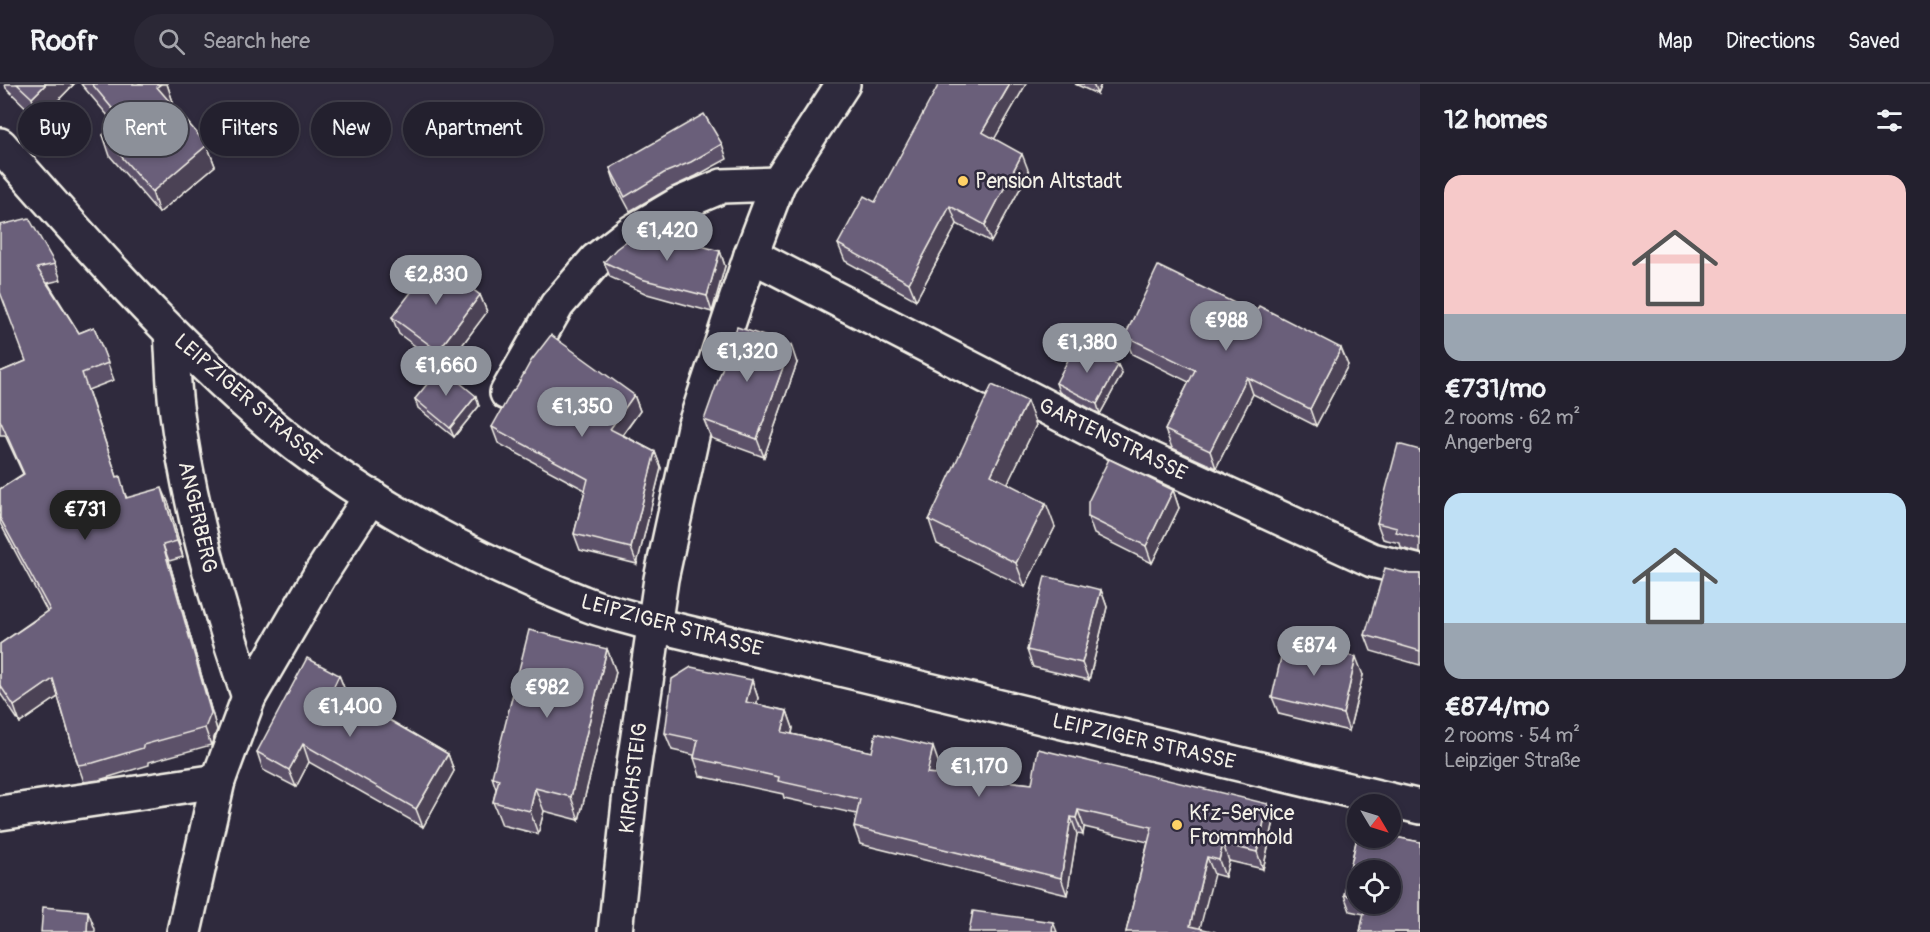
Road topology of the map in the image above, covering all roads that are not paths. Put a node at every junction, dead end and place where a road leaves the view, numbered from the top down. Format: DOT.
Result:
graph roads {
  1 [pos="843,84"];
  2 [pos="0,145"];
  3 [pos="778,184"];
  4 [pos="751,255"];
  5 [pos="171,333"];
  6 [pos="507,393"];
  7 [pos="371,496"];
  8 [pos="1420,572"];
  9 [pos="655,625"];
  10 [pos="249,697"];
  11 [pos="218,782"];
  12 [pos="1420,807"];
  13 [pos="0,813"];
  14 [pos="184,932"];
  15 [pos="615,932"];
  1 -- 3 [label="street, KIRCHSTEIG"];
  2 -- 5 [label="street, LEIPZIGER STRASSE"];
  3 -- 4 [label="street, KIRCHSTEIG"];
  3 -- 6 [label="street"];
  4 -- 8 [label="street, GARTENSTRASSE"];
  4 -- 9 [label="street, KIRCHSTEIG"];
  5 -- 7 [label="street, LEIPZIGER STRASSE"];
  5 -- 10 [label="street, ANGERBERG"];
  7 -- 9 [label="street, LEIPZIGER STRASSE"];
  7 -- 10 [label="street"];
  9 -- 12 [label="street, LEIPZIGER STRASSE"];
  9 -- 15 [label="street, KIRCHSTEIG"];
  10 -- 11 [label="street"];
  11 -- 13 [label="street"];
  11 -- 14 [label="street"];
}
